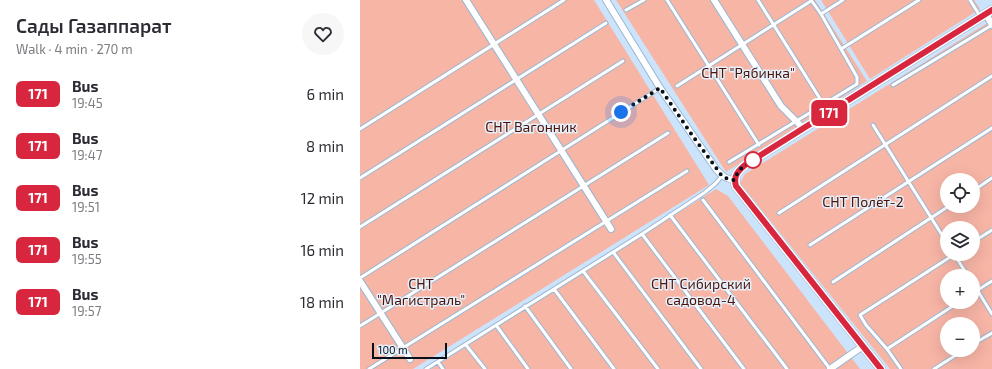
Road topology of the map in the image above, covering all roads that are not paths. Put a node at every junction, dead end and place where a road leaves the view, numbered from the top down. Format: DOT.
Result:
graph roads {
  1 [pos="466,0"];
  2 [pos="564,0"];
  3 [pos="606,0"];
  4 [pos="644,0"];
  5 [pos="667,0"];
  6 [pos="714,0"];
  7 [pos="758,0"];
  8 [pos="843,0"];
  9 [pos="919,0"];
  10 [pos="970,0"];
  11 [pos="811,1"];
  12 [pos="626,10"];
  13 [pos="820,14"];
  14 [pos="986,14"];
  15 [pos="606,23"];
  16 [pos="773,25"];
  17 [pos="992,25"];
  18 [pos="494,45"];
  19 [pos="743,45"];
  20 [pos="841,49"];
  21 [pos="623,61"];
  22 [pos="710,66"];
  23 [pos="992,76"];
  24 [pos="516,80"];
  25 [pos="677,86"];
  26 [pos="893,86"];
  27 [pos="660,88"];
  28 [pos="824,105"];
  29 [pos="538,114"];
  30 [pos="797,121"];
  31 [pos="873,125"];
  32 [pos="992,128"];
  33 [pos="360,129"];
  34 [pos="804,129"];
  35 [pos="668,133"];
  36 [pos="886,144"];
  37 [pos="759,145"];
  38 [pos="561,150"];
  39 [pos="729,162"];
  40 [pos="687,171"];
  41 [pos="722,176"];
  42 [pos="360,178"];
  43 [pos="992,178"];
  44 [pos="734,180"];
  45 [pos="909,182"];
  46 [pos="583,186"];
  47 [pos="980,186"];
  48 [pos="703,200"];
  49 [pos="940,212"];
  50 [pos="779,213"];
  51 [pos="670,215"];
  52 [pos="931,218"];
  53 [pos="606,222"];
  54 [pos="360,227"];
  55 [pos="610,229"];
  56 [pos="992,230"];
  57 [pos="940,232"];
  58 [pos="642,234"];
  59 [pos="980,238"];
  60 [pos="810,245"];
  61 [pos="613,252"];
  62 [pos="943,261"];
  63 [pos="583,271"];
  64 [pos="360,278"];
  65 [pos="360,281"];
  66 [pos="992,281"];
  67 [pos="833,282"];
  68 [pos="554,289"];
  69 [pos="980,289"];
  70 [pos="980,293"];
  71 [pos="525,306"];
  72 [pos="948,309"];
  73 [pos="380,314"];
  74 [pos="992,314"];
  75 [pos="496,325"];
  76 [pos="360,326"];
  77 [pos="992,332"];
  78 [pos="980,340"];
  79 [pos="466,345"];
  80 [pos="863,346"];
  81 [pos="402,348"];
  82 [pos="887,350"];
  83 [pos="953,357"];
  84 [pos="410,359"];
  85 [pos="438,362"];
  86 [pos="369,369"];
  87 [pos="426,369"];
  88 [pos="442,369"];
  89 [pos="485,369"];
  90 [pos="528,369"];
  91 [pos="571,369"];
  92 [pos="614,369"];
  93 [pos="658,369"];
  94 [pos="701,369"];
  95 [pos="744,369"];
  96 [pos="787,369"];
  97 [pos="830,369"];
  98 [pos="881,369"];
  99 [pos="901,369"];
  100 [pos="934,369"];
  1 -- 18 [label="street"];
  2 -- 18 [label="lane"];
  3 -- 27 [label="street"];
  4 -- 12 [label="lane"];
  5 -- 22 [label="lane"];
  6 -- 19 [label="street"];
  7 -- 16 [label="lane"];
  8 -- 13 [label="lane"];
  9 -- 20 [label="lane"];
  10 -- 14 [label="lane"];
  11 -- 13 [label="lane"];
  11 -- 16 [label="lane"];
  13 -- 20 [label="lane"];
  14 -- 17 [label="street"];
  14 -- 34 [label="street"];
  15 -- 24 [label="lane"];
  16 -- 19 [label="lane"];
  16 -- 28 [label="lane"];
  17 -- 26 [label="lane"];
  18 -- 24 [label="street"];
  18 -- 33 [label="lane"];
  19 -- 22 [label="lane"];
  19 -- 30 [label="street"];
  20 -- 28 [label="lane"];
  21 -- 29 [label="lane"];
  22 -- 25 [label="lane"];
  22 -- 37 [label="lane"];
  23 -- 36 [label="lane"];
  24 -- 29 [label="street"];
  24 -- 42 [label="lane"];
  27 -- 38 [label="lane"];
  27 -- 41 [label="street"];
  28 -- 30 [label="lane"];
  29 -- 38 [label="street"];
  29 -- 54 [label="lane"];
  30 -- 34 [label="street"];
  30 -- 37 [label="lane"];
  31 -- 36 [label="lane"];
  32 -- 45 [label="lane"];
  34 -- 44 [label="street"];
  35 -- 46 [label="lane"];
  36 -- 45 [label="lane"];
  36 -- 50 [label="lane"];
  37 -- 39 [label="lane"];
  38 -- 46 [label="street"];
  38 -- 64 [label="lane"];
  40 -- 53 [label="lane"];
  41 -- 44 [label="street"];
  41 -- 51 [label="lane"];
  43 -- 47 [label="lane"];
  44 -- 80 [label="street"];
  45 -- 52 [label="lane"];
  45 -- 60 [label="lane"];
  46 -- 53 [label="street"];
  46 -- 73 [label="lane"];
  48 -- 97 [label="lane"];
  49 -- 52 [label="lane"];
  51 -- 58 [label="lane"];
  51 -- 96 [label="lane"];
  52 -- 57 [label="lane"];
  52 -- 67 [label="lane"];
  53 -- 55 [label="street"];
  53 -- 81 [label="lane"];
  56 -- 59 [label="lane"];
  58 -- 61 [label="lane"];
  58 -- 95 [label="lane"];
  61 -- 63 [label="lane"];
  61 -- 94 [label="lane"];
  62 -- 82 [label="lane"];
  63 -- 68 [label="lane"];
  63 -- 93 [label="lane"];
  65 -- 73 [label="street"];
  66 -- 69 [label="lane"];
  68 -- 71 [label="lane"];
  68 -- 92 [label="lane"];
  70 -- 74 [label="lane"];
  71 -- 75 [label="lane"];
  71 -- 91 [label="lane"];
  72 -- 82 [label="lane"];
  73 -- 76 [label="lane"];
  73 -- 81 [label="street"];
  75 -- 79 [label="lane"];
  75 -- 90 [label="lane"];
  77 -- 78 [label="lane"];
  79 -- 85 [label="lane"];
  79 -- 89 [label="lane"];
  80 -- 97 [label="street"];
  80 -- 98 [label="street"];
  81 -- 84 [label="street"];
  81 -- 86 [label="lane"];
  82 -- 99 [label="lane"];
  83 -- 100 [label="lane"];
  85 -- 87 [label="lane"];
  85 -- 88 [label="lane"];
}
